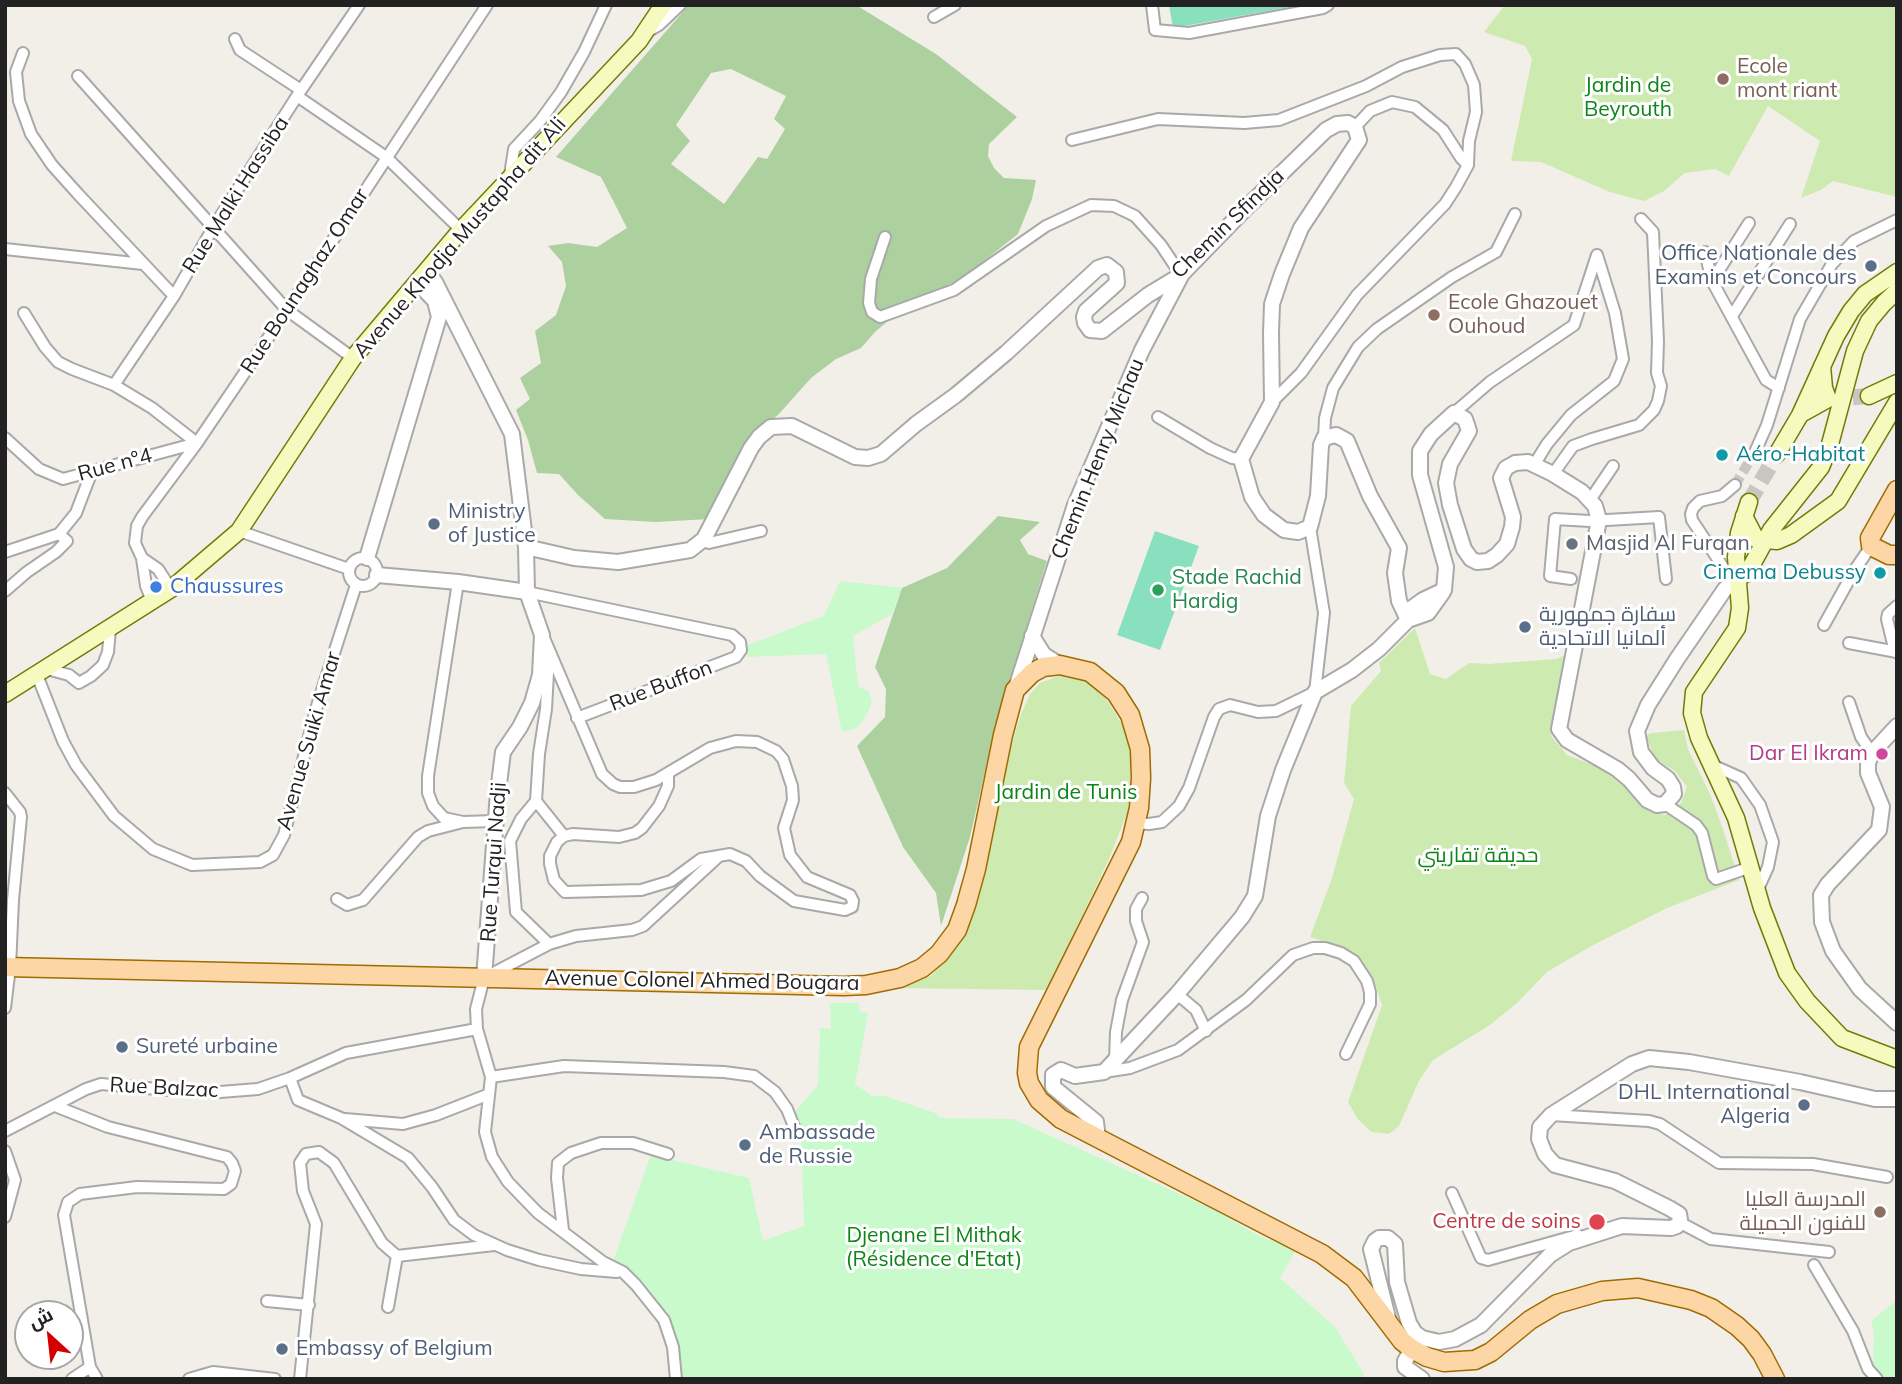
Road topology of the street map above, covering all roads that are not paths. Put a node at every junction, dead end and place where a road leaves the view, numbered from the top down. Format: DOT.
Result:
graph roads {
  1 [pos="359,5"];
  2 [pos="487,5"];
  3 [pos="606,5"];
  4 [pos="663,5"];
  5 [pos="680,5"];
  6 [pos="955,5"];
  7 [pos="1152,5"];
  8 [pos="1328,5"];
  9 [pos="934,17"];
  10 [pos="644,34"];
  11 [pos="235,38"];
  12 [pos="23,53"];
  13 [pos="78,76"];
  14 [pos="299,93"];
  15 [pos="1355,127"];
  16 [pos="1072,139"];
  17 [pos="386,157"];
  18 [pos="1468,165"];
  19 [pos="509,177"];
  20 [pos="1515,214"];
  21 [pos="1641,219"];
  22 [pos="1897,219"];
  23 [pos="1749,223"];
  24 [pos="1790,223"];
  25 [pos="213,228"];
  26 [pos="461,230"];
  27 [pos="885,237"];
  28 [pos="5,249"];
  29 [pos="1705,252"];
  30 [pos="143,264"];
  31 [pos="1897,272"];
  32 [pos="1181,275"];
  33 [pos="421,276"];
  34 [pos="1712,281"];
  35 [pos="1897,291"];
  36 [pos="174,296"];
  37 [pos="442,306"];
  38 [pos="287,310"];
  39 [pos="24,313"];
  40 [pos="1732,316"];
  41 [pos="353,358"];
  42 [pos="1822,364"];
  43 [pos="1897,383"];
  44 [pos="114,385"];
  45 [pos="1779,388"];
  46 [pos="1869,396"];
  47 [pos="1272,402"];
  48 [pos="1897,402"];
  49 [pos="1454,413"];
  50 [pos="1800,415"];
  51 [pos="1158,417"];
  52 [pos="5,438"];
  53 [pos="1324,438"];
  54 [pos="197,443"];
  55 [pos="1755,452"];
  56 [pos="1777,454"];
  57 [pos="1241,459"];
  58 [pos="1534,465"];
  59 [pos="1613,466"];
  60 [pos="92,471"];
  61 [pos="1553,474"];
  62 [pos="1735,485"];
  63 [pos="1897,490"];
  64 [pos="1590,500"];
  65 [pos="1599,520"];
  66 [pos="1310,527"];
  67 [pos="239,531"];
  68 [pos="761,531"];
  69 [pos="59,534"];
  70 [pos="704,539"];
  71 [pos="1764,541"];
  72 [pos="1871,546"];
  73 [pos="526,547"];
  74 [pos="5,552"];
  75 [pos="1897,555"];
  76 [pos="142,558"];
  77 [pos="366,558"];
  78 [pos="349,569"];
  79 [pos="377,575"];
  80 [pos="1571,579"];
  81 [pos="1666,579"];
  82 [pos="1737,579"];
  83 [pos="458,582"];
  84 [pos="356,585"];
  85 [pos="171,589"];
  86 [pos="5,591"];
  87 [pos="527,592"];
  88 [pos="152,601"];
  89 [pos="1897,606"];
  90 [pos="1408,620"];
  91 [pos="1824,625"];
  92 [pos="110,629"];
  93 [pos="542,635"];
  94 [pos="1032,636"];
  95 [pos="1849,643"];
  96 [pos="549,652"];
  97 [pos="1896,652"];
  98 [pos="1060,664"];
  99 [pos="42,672"];
  100 [pos="1015,690"];
  101 [pos="1315,692"];
  102 [pos="6,693"];
  103 [pos="1849,702"];
  104 [pos="577,718"];
  105 [pos="1895,733"];
  106 [pos="1872,753"];
  107 [pos="1712,765"];
  108 [pos="668,774"];
  109 [pos="5,793"];
  110 [pos="536,801"];
  111 [pos="1665,804"];
  112 [pos="496,821"];
  113 [pos="463,822"];
  114 [pos="1135,823"];
  115 [pos="564,836"];
  116 [pos="721,854"];
  117 [pos="1751,867"];
  118 [pos="1758,889"];
  119 [pos="1142,898"];
  120 [pos="337,899"];
  121 [pos="550,944"];
  122 [pos="8,967"];
  123 [pos="484,978"];
  124 [pos="1177,994"];
  125 [pos="5,1008"];
  126 [pos="1897,1023"];
  127 [pos="477,1029"];
  128 [pos="1206,1031"];
  129 [pos="1346,1054"];
  130 [pos="1897,1059"];
  131 [pos="1115,1061"];
  132 [pos="1104,1072"];
  133 [pos="491,1077"];
  134 [pos="290,1079"];
  135 [pos="487,1095"];
  136 [pos="1897,1099"];
  137 [pos="55,1106"];
  138 [pos="1551,1115"];
  139 [pos="341,1118"];
  140 [pos="5,1131"];
  141 [pos="797,1134"];
  142 [pos="1098,1138"];
  143 [pos="5,1151"];
  144 [pos="668,1154"];
  145 [pos="1888,1177"];
  146 [pos="1452,1193"];
  147 [pos="5,1217"];
  148 [pos="1679,1222"];
  149 [pos="563,1230"];
  150 [pos="1605,1230"];
  151 [pos="494,1245"];
  152 [pos="1829,1252"];
  153 [pos="397,1256"];
  154 [pos="1814,1265"];
  155 [pos="623,1272"];
  156 [pos="267,1301"];
  157 [pos="309,1305"];
  158 [pos="388,1307"];
  159 [pos="1390,1326"];
  160 [pos="1412,1349"];
  161 [pos="90,1367"];
  162 [pos="72,1379"];
  163 [pos="97,1379"];
  164 [pos="189,1379"];
  165 [pos="275,1379"];
  166 [pos="300,1379"];
  167 [pos="676,1379"];
  168 [pos="1422,1379"];
  169 [pos="1775,1379"];
  170 [pos="1877,1379"];
  1 -- 14 [label="street, Rue Malki Hassiba"];
  2 -- 17 [label="street, Rue Bounaghaz Omar"];
  3 -- 19 [label="street"];
  4 -- 10 [label="main road, Avenue Khodja Mustapha dit Ali"];
  5 -- 10 [label="street"];
  6 -- 9 [label="street"];
  7 -- 8 [label="street"];
  10 -- 19 [label="main road, Avenue Khodja Mustapha dit Ali"];
  11 -- 14 [label="street"];
  12 -- 30 [label="street"];
  13 -- 25 [label="street"];
  14 -- 17 [label="street"];
  14 -- 25 [label="street, Rue Malki Hassiba"];
  15 -- 18 [label="street"];
  15 -- 32 [label="street, Chemin Sfindja"];
  15 -- 47 [label="street"];
  16 -- 18 [label="street"];
  17 -- 26 [label="street"];
  17 -- 38 [label="street, Rue Bounaghaz Omar"];
  18 -- 47 [label="street"];
  19 -- 26 [label="main road, Avenue Khodja Mustapha dit Ali"];
  20 -- 53 [label="street"];
  21 -- 61 [label="street"];
  22 -- 45 [label="street"];
  23 -- 34 [label="street"];
  24 -- 40 [label="street"];
  25 -- 36 [label="street, Rue Malki Hassiba"];
  25 -- 38 [label="street"];
  26 -- 33 [label="main road, Avenue Khodja Mustapha dit Ali"];
  27 -- 32 [label="street"];
  28 -- 30 [label="street"];
  29 -- 34 [label="street"];
  30 -- 36 [label="street"];
  31 -- 42 [label="main road"];
  32 -- 70 [label="street, Chemin Sfindja"];
  32 -- 94 [label="street, Chemin Henry Michau"];
  33 -- 37 [label="street"];
  33 -- 41 [label="main road, Avenue Khodja Mustapha dit Ali"];
  34 -- 40 [label="street"];
  35 -- 71 [label="main road"];
  36 -- 44 [label="street, Rue Malki Hassiba"];
  37 -- 73 [label="street"];
  37 -- 77 [label="street"];
  38 -- 41 [label="street"];
  38 -- 54 [label="street, Rue Bounaghaz Omar"];
  39 -- 44 [label="street"];
  40 -- 45 [label="street"];
  41 -- 67 [label="main road, Avenue Khodja Mustapha dit Ali"];
  42 -- 50 [label="main road"];
  42 -- 50 [label="main road"];
  43 -- 46 [label="main road"];
  44 -- 54 [label="street"];
  45 -- 55 [label="street"];
  47 -- 57 [label="street"];
  48 -- 71 [label="main road"];
  49 -- 58 [label="street"];
  49 -- 58 [label="street"];
  49 -- 90 [label="street"];
  50 -- 56 [label="main road"];
  51 -- 57 [label="street"];
  52 -- 60 [label="street, Rue n°4"];
  53 -- 66 [label="street"];
  53 -- 90 [label="street"];
  54 -- 60 [label="street, Rue n°4"];
  54 -- 76 [label="street, Rue Bounaghaz Omar"];
  57 -- 66 [label="street"];
  58 -- 61 [label="street"];
  59 -- 64 [label="street"];
  60 -- 69 [label="street"];
  61 -- 64 [label="street"];
  62 -- 82 [label="street"];
  63 -- 72 [label="main road"];
  64 -- 65 [label="street"];
  65 -- 80 [label="street"];
  65 -- 81 [label="street"];
  65 -- 111 [label="street"];
  66 -- 101 [label="street"];
  67 -- 78 [label="street"];
  67 -- 85 [label="main road, Avenue Khodja Mustapha dit Ali"];
  68 -- 70 [label="street"];
  69 -- 74 [label="street"];
  69 -- 86 [label="street"];
  70 -- 73 [label="street"];
  71 -- 82 [label="main road"];
  71 -- 82 [label="main road"];
  72 -- 75 [label="main road"];
  72 -- 91 [label="street"];
  73 -- 87 [label="street"];
  76 -- 85 [label="street"];
  76 -- 88 [label="street, Rue Bounaghaz Omar"];
  77 -- 78 [label="street"];
  77 -- 79 [label="street"];
  78 -- 84 [label="street"];
  79 -- 83 [label="street"];
  79 -- 84 [label="street"];
  82 -- 107 [label="main road"];
  82 -- 111 [label="street"];
  83 -- 87 [label="street"];
  83 -- 113 [label="street"];
  84 -- 99 [label="street, Avenue Suiki Amar"];
  85 -- 88 [label="main road, Avenue Khodja Mustapha dit Ali"];
  87 -- 93 [label="street"];
  87 -- 104 [label="street, Rue Buffon"];
  88 -- 92 [label="main road, Avenue Khodja Mustapha dit Ali"];
  89 -- 97 [label="street"];
  90 -- 101 [label="street"];
  92 -- 99 [label="main road, Avenue Khodja Mustapha dit Ali"];
  92 -- 99 [label="street"];
  93 -- 96 [label="street"];
  93 -- 112 [label="street, Rue Turqui Nadji"];
  94 -- 98 [label="street"];
  94 -- 100 [label="street, Chemin Henry Michau"];
  95 -- 97 [label="street"];
  96 -- 104 [label="street"];
  96 -- 110 [label="street"];
  98 -- 100 [label="main road"];
  98 -- 114 [label="main road"];
  99 -- 102 [label="main road, Avenue Khodja Mustapha dit Ali"];
  100 -- 123 [label="main road, Avenue Colonel Ahmed Bougara"];
  101 -- 114 [label="street"];
  101 -- 124 [label="street"];
  103 -- 106 [label="street"];
  104 -- 108 [label="street"];
  105 -- 106 [label="street"];
  106 -- 126 [label="street"];
  107 -- 117 [label="main road"];
  107 -- 118 [label="street"];
  108 -- 115 [label="street"];
  108 -- 116 [label="street"];
  109 -- 122 [label="street"];
  110 -- 115 [label="street"];
  110 -- 121 [label="street"];
  111 -- 117 [label="street"];
  112 -- 113 [label="street"];
  112 -- 123 [label="street, Rue Turqui Nadji"];
  113 -- 120 [label="street"];
  114 -- 142 [label="main road"];
  115 -- 116 [label="street"];
  116 -- 121 [label="street"];
  117 -- 118 [label="main road"];
  118 -- 130 [label="main road"];
  119 -- 131 [label="street"];
  121 -- 123 [label="street"];
  122 -- 123 [label="main road, Avenue Colonel Ahmed Bougara"];
  122 -- 125 [label="street"];
  123 -- 127 [label="street, Rue Turqui Nadji"];
  124 -- 128 [label="street"];
  124 -- 131 [label="street"];
  127 -- 133 [label="street, Rue Turqui Nadji"];
  127 -- 134 [label="street, Rue Balzac"];
  128 -- 129 [label="street"];
  128 -- 132 [label="street"];
  131 -- 132 [label="street"];
  132 -- 142 [label="street"];
  133 -- 135 [label="street, Rue Turqui Nadji"];
  133 -- 141 [label="street"];
  134 -- 137 [label="street, Rue Balzac"];
  134 -- 139 [label="street"];
  135 -- 139 [label="street"];
  135 -- 149 [label="street, Rue Turqui Nadji"];
  136 -- 138 [label="street"];
  137 -- 140 [label="street, Rue Balzac"];
  137 -- 161 [label="street"];
  138 -- 145 [label="street"];
  138 -- 148 [label="street"];
  139 -- 151 [label="street"];
  142 -- 159 [label="main road"];
  143 -- 147 [label="street"];
  144 -- 149 [label="street"];
  146 -- 150 [label="street"];
  148 -- 150 [label="street"];
  148 -- 152 [label="street"];
  149 -- 155 [label="street, Rue Turqui Nadji"];
  150 -- 159 [label="street"];
  151 -- 153 [label="street"];
  151 -- 155 [label="street"];
  153 -- 157 [label="street"];
  153 -- 158 [label="street"];
  154 -- 170 [label="street"];
  155 -- 167 [label="street, Rue Turqui Nadji"];
  156 -- 157 [label="street"];
  157 -- 166 [label="street"];
  159 -- 160 [label="main road"];
  160 -- 168 [label="street"];
  160 -- 169 [label="main road"];
  161 -- 162 [label="street"];
  161 -- 163 [label="street"];
  164 -- 165 [label="street"];
}
